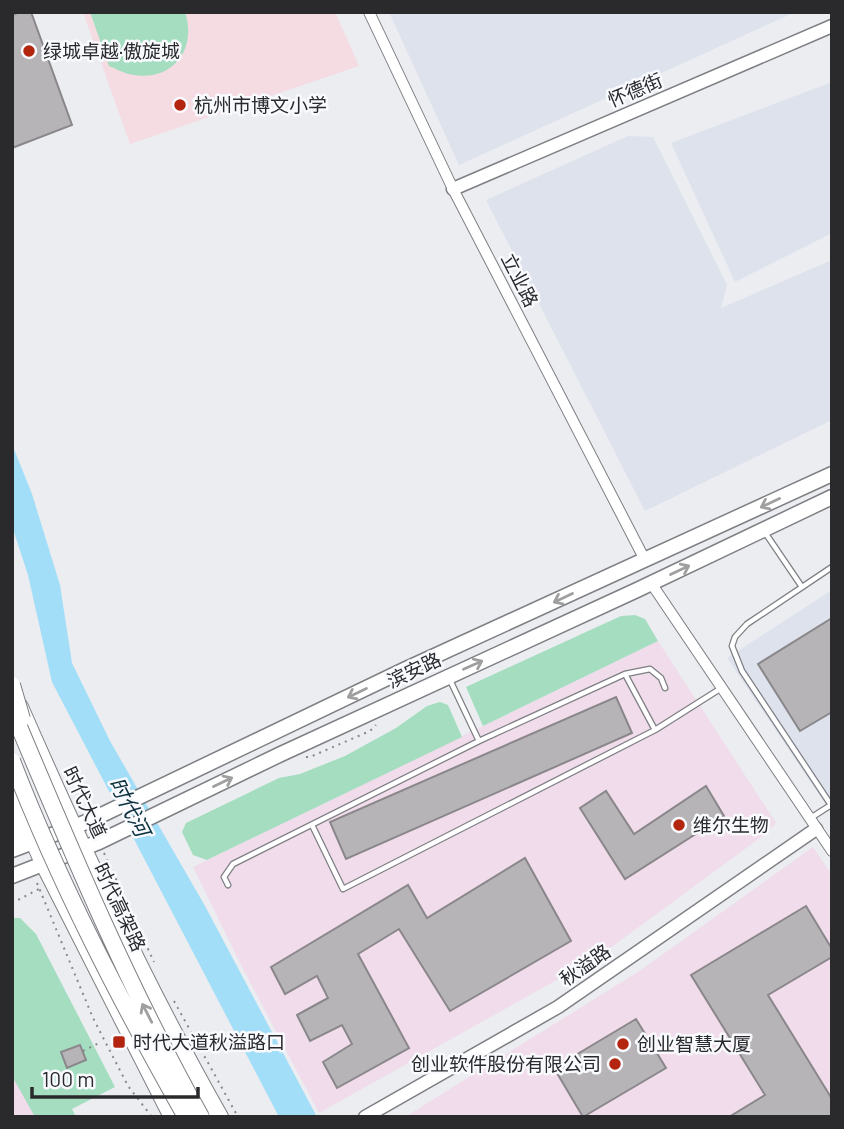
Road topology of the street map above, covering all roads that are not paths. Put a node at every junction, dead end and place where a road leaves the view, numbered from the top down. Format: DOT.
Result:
graph roads {
  1 [pos="369,12"];
  2 [pos="832,26"];
  3 [pos="453,189"];
  4 [pos="832,474"];
  5 [pos="832,497"];
  6 [pos="763,530"];
  7 [pos="645,561"];
  8 [pos="832,568"];
  9 [pos="651,583"];
  10 [pos="802,587"];
  11 [pos="625,674"];
  12 [pos="449,676"];
  13 [pos="723,687"];
  14 [pos="12,688"];
  15 [pos="665,688"];
  16 [pos="12,710"];
  17 [pos="655,730"];
  18 [pos="479,741"];
  19 [pos="12,761"];
  20 [pos="34,762"];
  21 [pos="12,791"];
  22 [pos="831,805"];
  23 [pos="12,823"];
  24 [pos="813,824"];
  25 [pos="312,825"];
  26 [pos="73,828"];
  27 [pos="22,846"];
  28 [pos="83,848"];
  29 [pos="832,851"];
  30 [pos="37,866"];
  31 [pos="12,876"];
  32 [pos="228,885"];
  33 [pos="172,1117"];
  34 [pos="186,1117"];
  35 [pos="201,1117"];
  36 [pos="220,1117"];
  37 [pos="365,1117"];
  1 -- 3 [label="street, 立业路"];
  2 -- 3 [label="street, 怀德街"];
  3 -- 7 [label="street, 立业路"];
  4 -- 7 [label="main road, 滨安路, one-way"];
  5 -- 6 [label="main road, 滨安路"];
  9 -- 6 [label="main road, 滨安路, one-way"];
  6 -- 10 [label="lane"];
  7 -- 26 [label="main road, 滨安路, one-way"];
  8 -- 10 [label="lane"];
  12 -- 9 [label="main road, 滨安路, one-way"];
  9 -- 13 [label="street"];
  10 -- 22 [label="lane"];
  11 -- 15 [label="lane"];
  11 -- 17 [label="lane"];
  11 -- 18 [label="lane"];
  12 -- 18 [label="lane"];
  28 -- 12 [label="main road, 滨安路, one-way"];
  13 -- 17 [label="lane"];
  13 -- 24 [label="street"];
  14 -- 20 [label="main road, bridge"];
  14 -- 26 [label="main road, 时代大道"];
  16 -- 20 [label="main road, 时代高架路, bridge"];
  17 -- 25 [label="lane"];
  18 -- 25 [label="lane"];
  19 -- 34 [label="main road, 时代高架路, bridge"];
  35 -- 20 [label="main road, 时代高架路, one-way, bridge"];
  21 -- 27 [label="main road"];
  22 -- 24 [label="lane"];
  23 -- 27 [label="main road"];
  24 -- 29 [label="street"];
  24 -- 37 [label="street, 秋溢路"];
  25 -- 32 [label="lane"];
  26 -- 27 [label="main road, 滨安路"];
  26 -- 28 [label="main road, 时代大道"];
  27 -- 30 [label="main road"];
  28 -- 30 [label="main road, 滨安路"];
  28 -- 36 [label="main road, 时代大道"];
  30 -- 31 [label="main road, 滨安路"];
  30 -- 33 [label="main road"];
}
